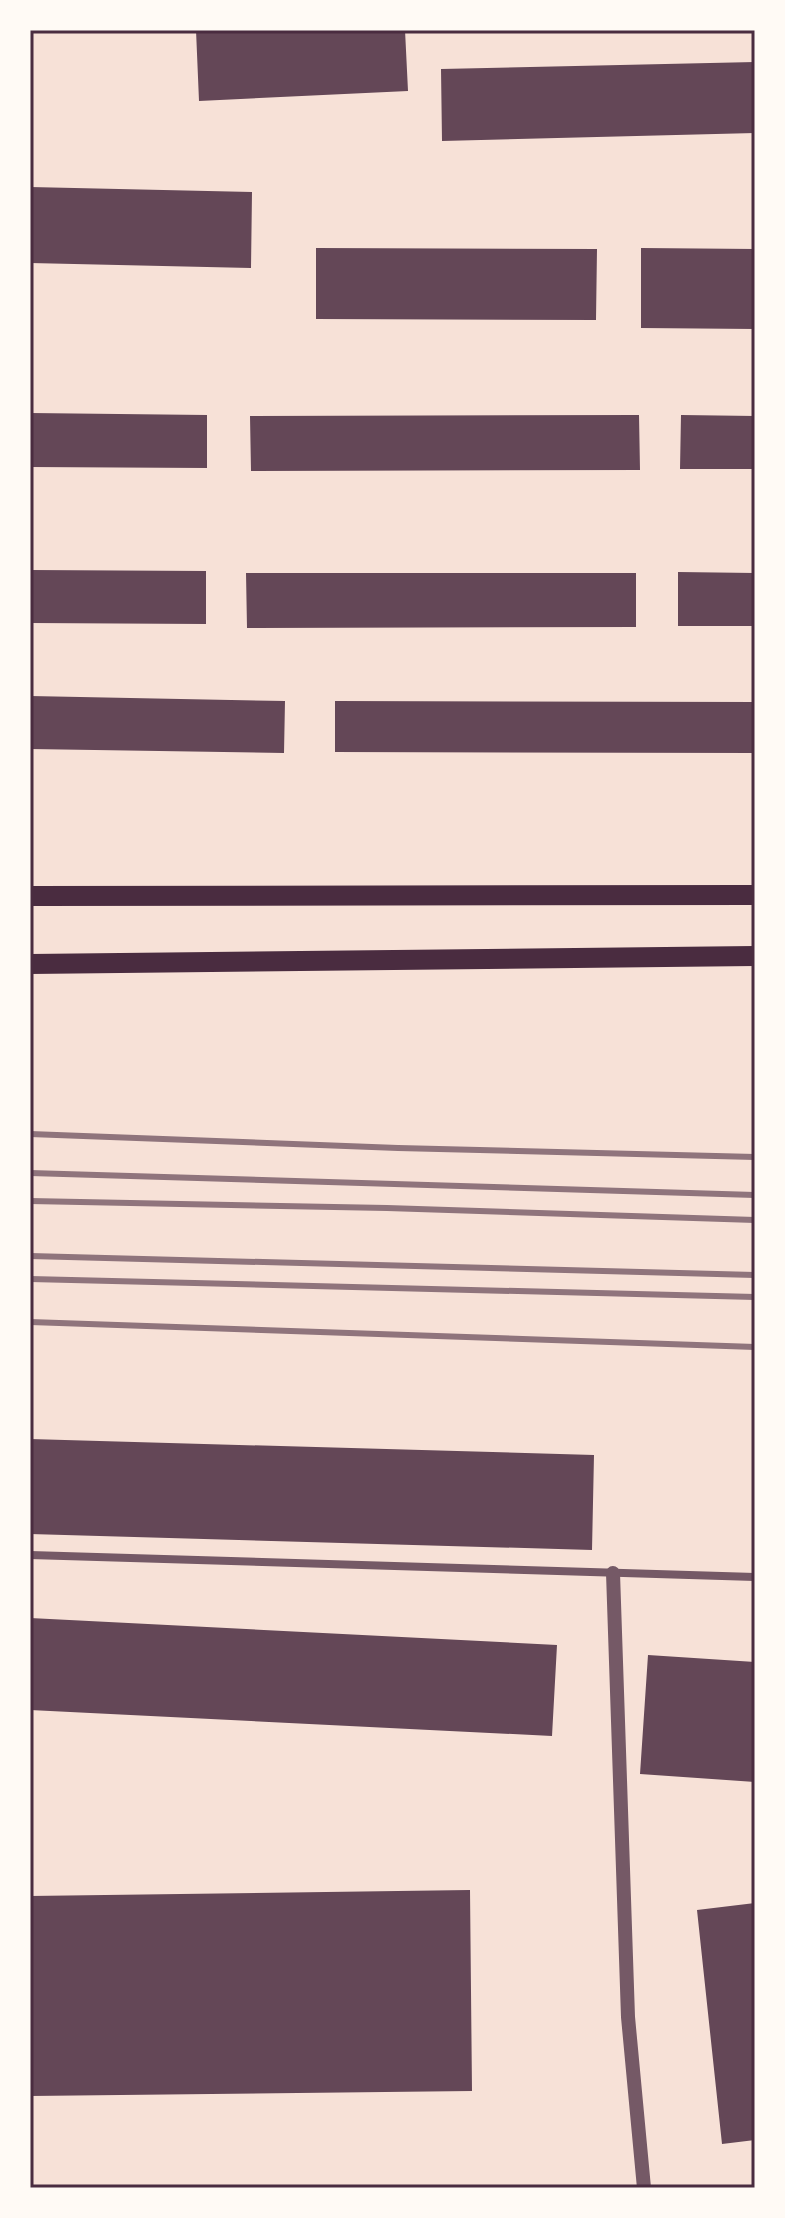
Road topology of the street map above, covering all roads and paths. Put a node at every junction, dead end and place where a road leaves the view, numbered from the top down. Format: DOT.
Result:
graph roads {
  1 [pos="755,895"];
  2 [pos="30,896"];
  3 [pos="755,956"];
  4 [pos="30,964"];
  5 [pos="30,1555"];
  6 [pos="613,1573"];
  7 [pos="755,1577"];
  8 [pos="644,2188"];
  1 -- 2 [label="main road"];
  3 -- 4 [label="main road"];
  5 -- 6 [label="street"];
  6 -- 7 [label="street"];
  6 -- 8 [label="street"];
}
